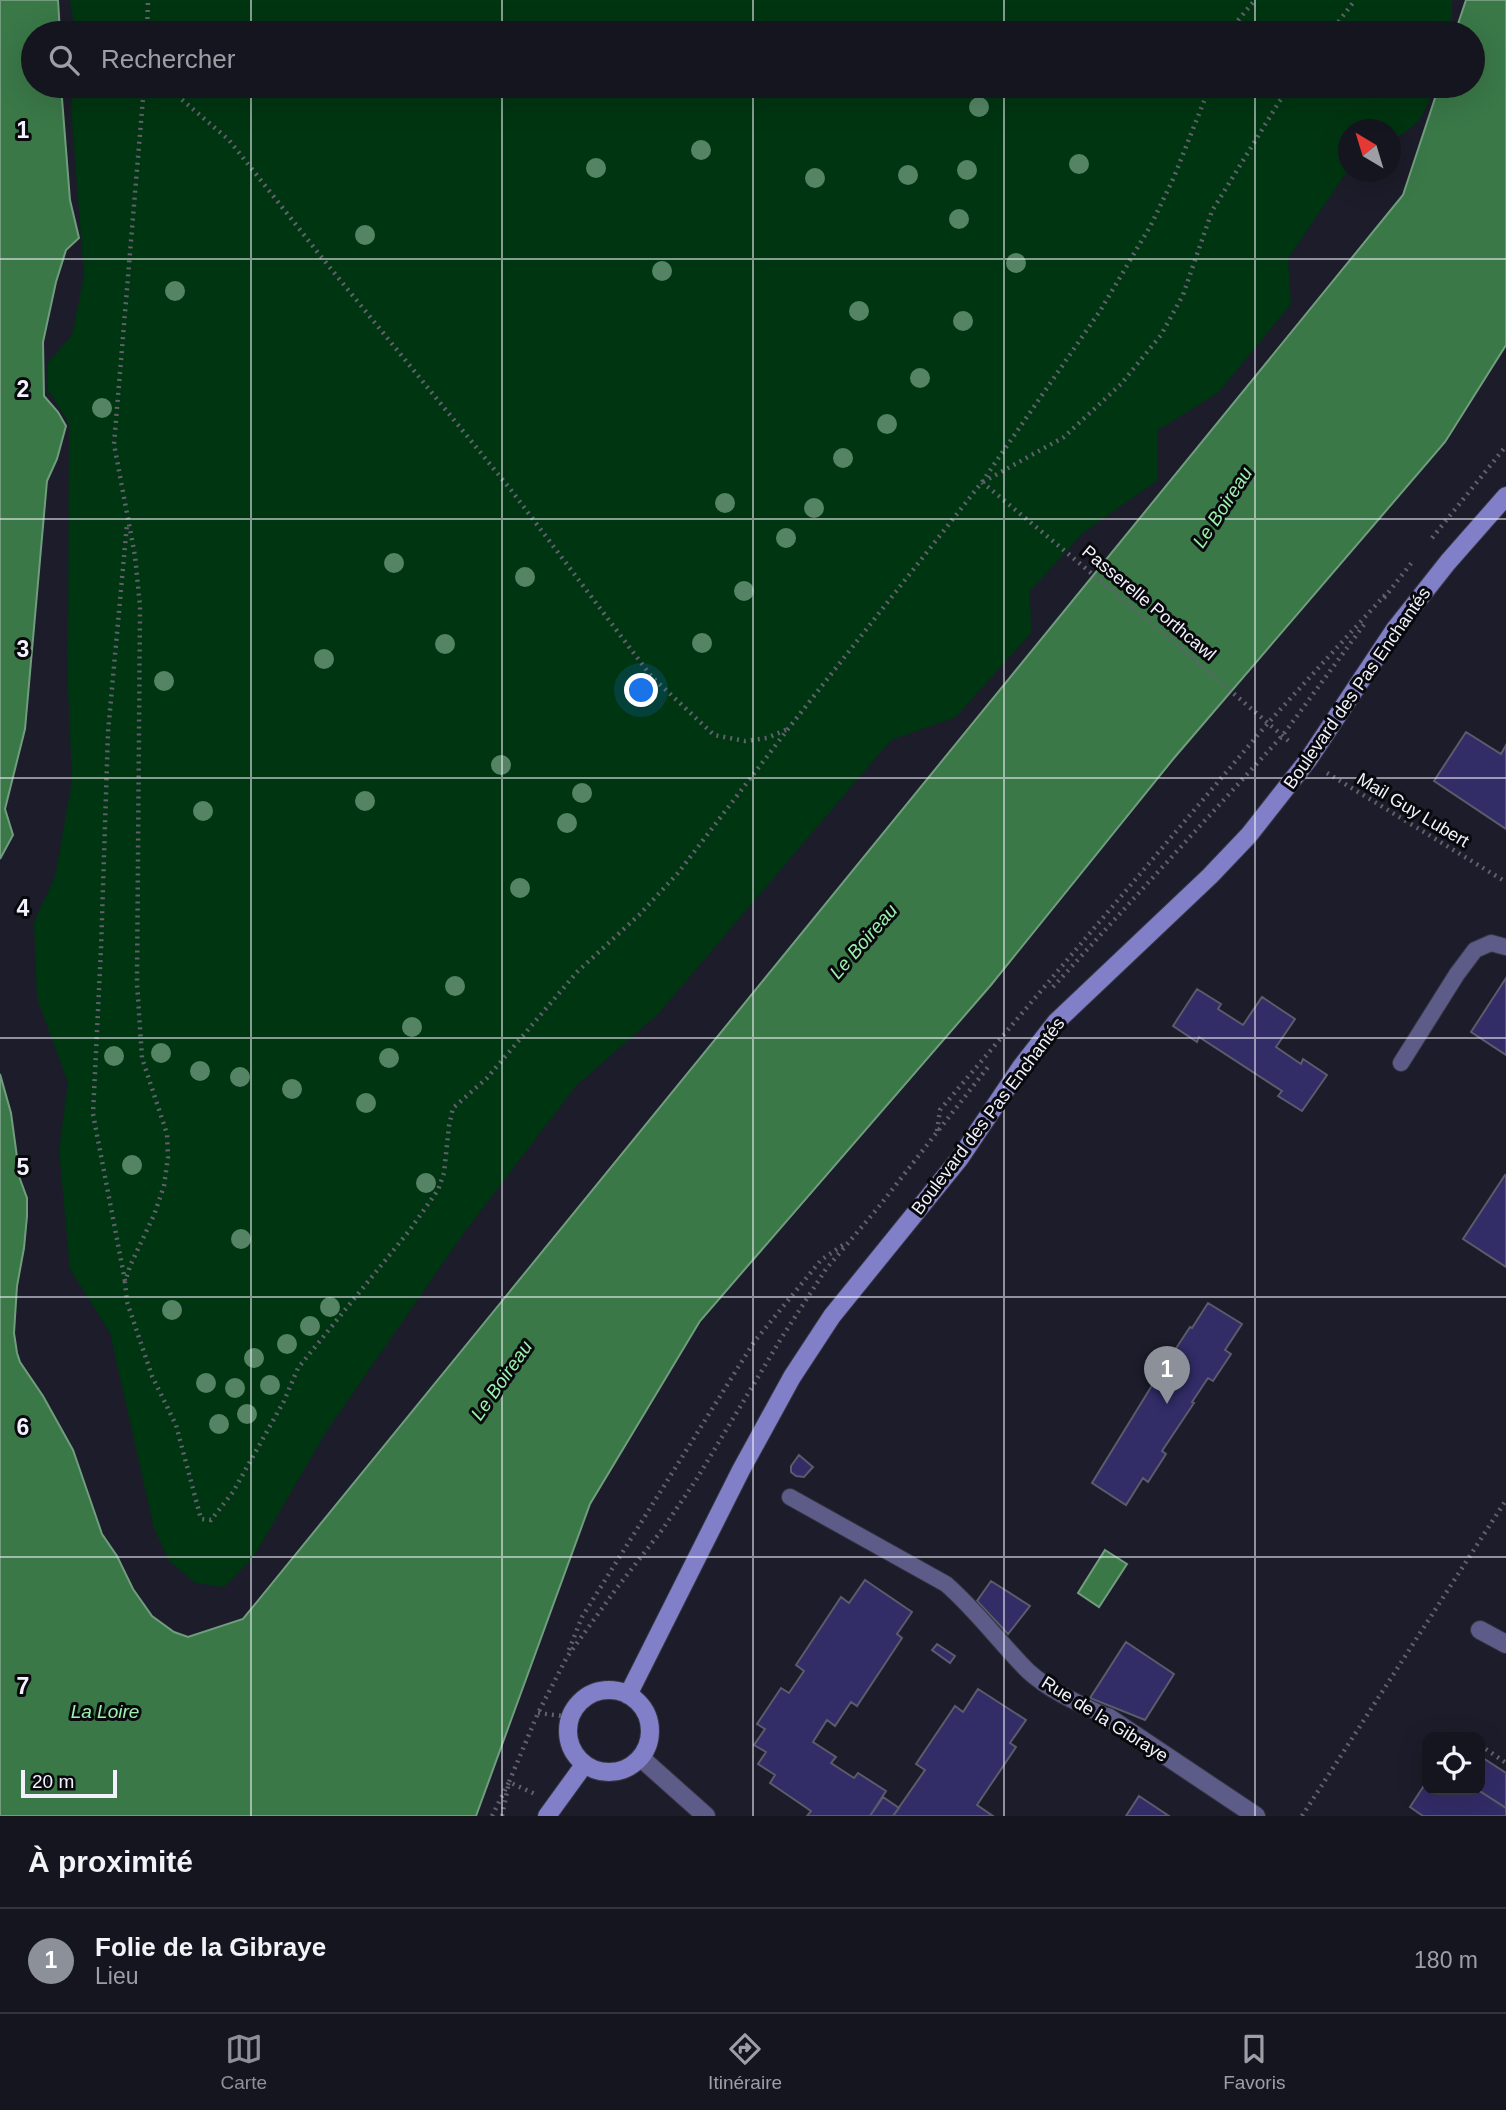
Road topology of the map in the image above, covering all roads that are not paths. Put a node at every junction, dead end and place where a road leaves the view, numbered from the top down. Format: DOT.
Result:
graph roads {
  1 [pos="1506,496"];
  2 [pos="1506,947"];
  3 [pos="1401,1063"];
  4 [pos="790,1497"];
  5 [pos="1480,1630"];
  6 [pos="1506,1644"];
  7 [pos="628,1695"];
  8 [pos="1108,1717"];
  9 [pos="641,1758"];
  10 [pos="584,1765"];
  11 [pos="547,1816"];
  12 [pos="706,1816"];
  13 [pos="1256,1816"];
  1 -- 7 [label="main road, Boulevard des Pas Enchantés"];
  2 -- 3 [label="lane"];
  4 -- 8 [label="lane, Rue de la Gibraye"];
  5 -- 6 [label="street"];
  7 -- 9 [label="main road"];
  7 -- 10 [label="main road"];
  8 -- 13 [label="street, Rue de la Gibraye"];
  9 -- 10 [label="main road"];
  9 -- 12 [label="street"];
  10 -- 11 [label="main road"];
}
